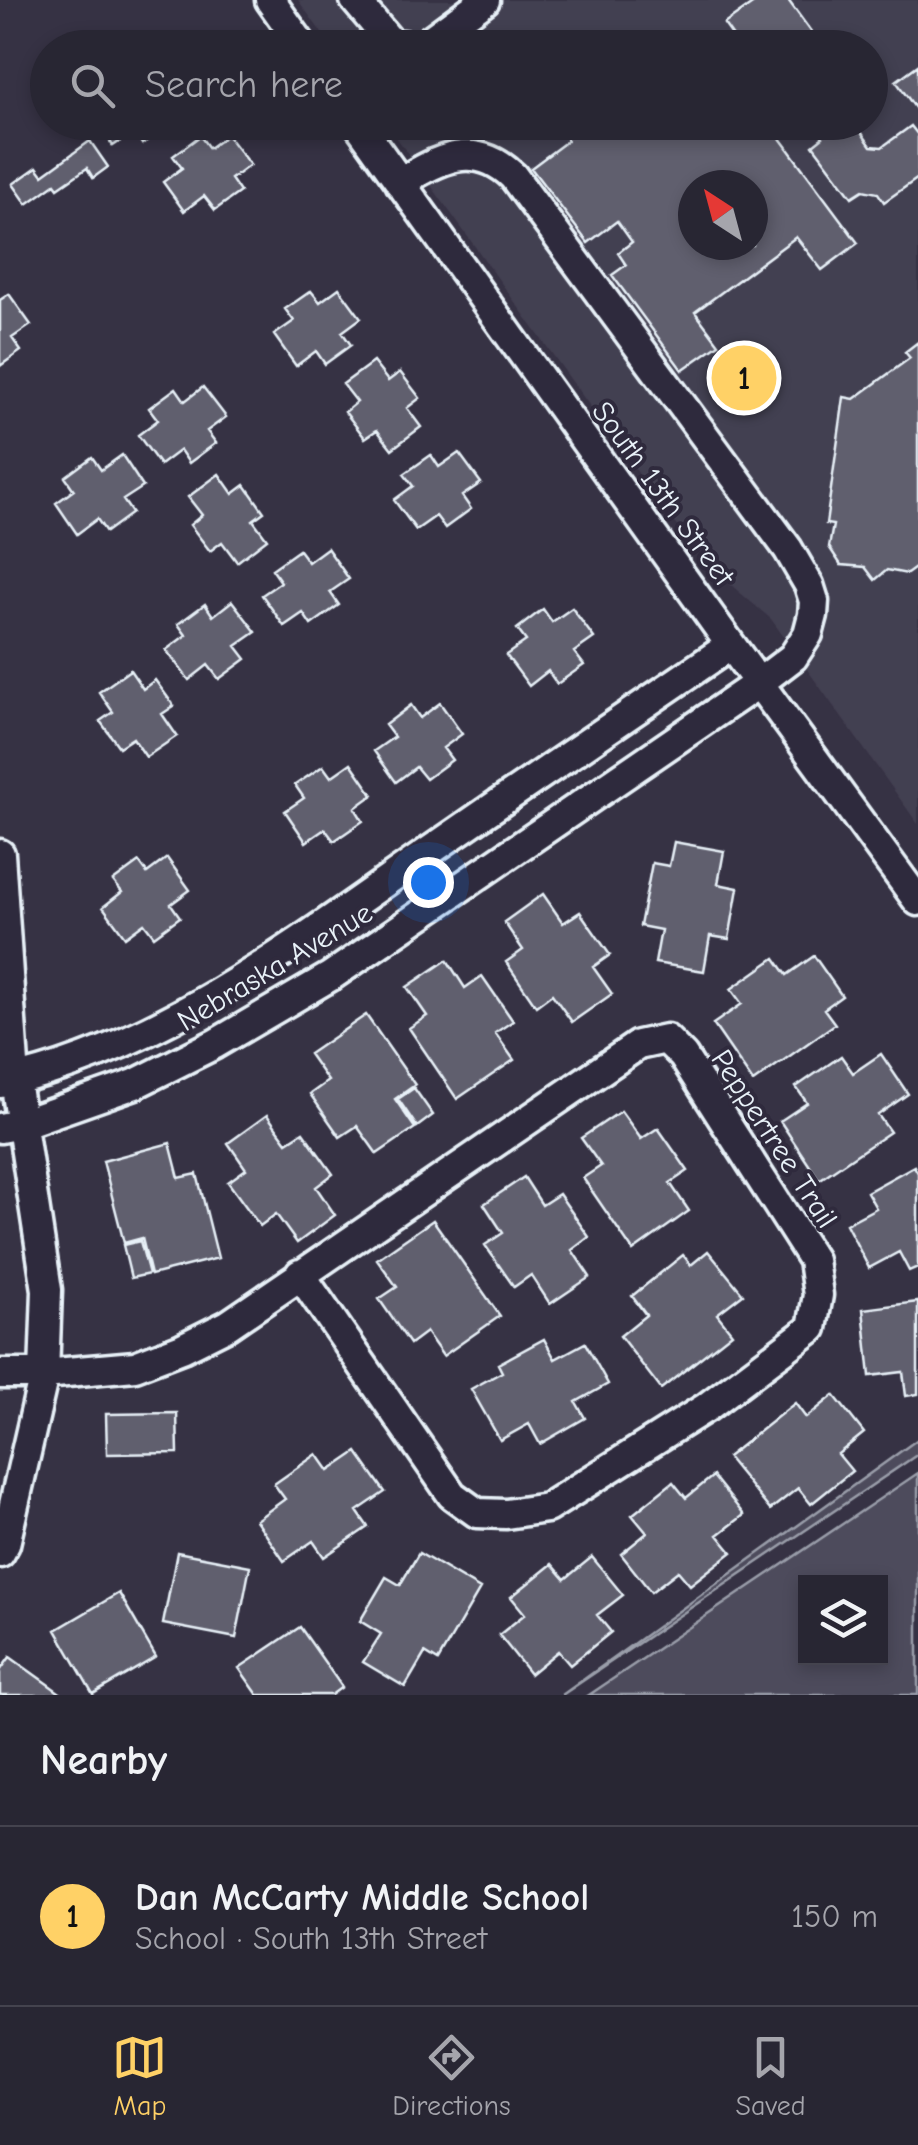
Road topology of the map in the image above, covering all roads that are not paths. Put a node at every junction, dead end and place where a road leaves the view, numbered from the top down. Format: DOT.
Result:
graph roads {
  1 [pos="270,0"];
  2 [pos="355,0"];
  3 [pos="466,5"];
  4 [pos="291,30"];
  5 [pos="380,30"];
  6 [pos="439,30"];
  7 [pos="370,140"];
  8 [pos="400,183"];
  9 [pos="732,645"];
  10 [pos="759,683"];
  11 [pos="543,774"];
  12 [pos="569,812"];
  13 [pos="0,854"];
  14 [pos="918,901"];
  15 [pos="306,937"];
  16 [pos="331,976"];
  17 [pos="8,1082"];
  18 [pos="11,1126"];
  19 [pos="300,1274"];
  20 [pos="0,1374"];
  21 [pos="44,1374"];
  22 [pos="0,1553"];
  1 -- 4 [label="street"];
  2 -- 5 [label="street"];
  3 -- 6 [label="street"];
  7 -- 8 [label="street, South 13th Street"];
  8 -- 9 [label="street, South 13th Street"];
  8 -- 10 [label="street, Nebraska Avenue"];
  9 -- 10 [label="street, South 13th Street"];
  9 -- 11 [label="street, Nebraska Avenue"];
  10 -- 12 [label="street, Nebraska Avenue"];
  10 -- 14 [label="street, South 13th Street"];
  11 -- 12 [label="street"];
  11 -- 15 [label="street, Nebraska Avenue"];
  12 -- 16 [label="street, Nebraska Avenue"];
  13 -- 17 [label="street"];
  15 -- 16 [label="street"];
  15 -- 17 [label="street, Nebraska Avenue"];
  16 -- 18 [label="street, Nebraska Avenue"];
  17 -- 18 [label="street"];
  18 -- 21 [label="street"];
  19 -- 19 [label="street, Peppertree Trail"];
  19 -- 21 [label="street, Peppertree Trail"];
  20 -- 21 [label="street, Peppertree Trail"];
  21 -- 22 [label="street"];
}
